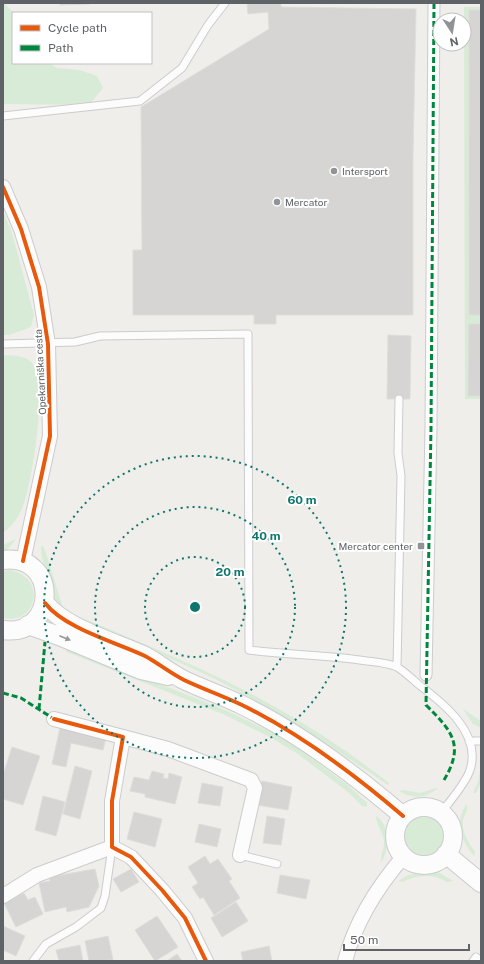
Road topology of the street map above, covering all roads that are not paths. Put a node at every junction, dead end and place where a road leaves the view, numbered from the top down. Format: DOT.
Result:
graph roads {
  1 [pos="225,3"];
  2 [pos="434,3"];
  3 [pos="3,116"];
  4 [pos="3,187"];
  5 [pos="3,344"];
  6 [pos="48,344"];
  7 [pos="398,399"];
  8 [pos="3,560"];
  9 [pos="23,562"];
  10 [pos="45,603"];
  11 [pos="28,625"];
  12 [pos="3,630"];
  13 [pos="397,667"];
  14 [pos="426,675"];
  15 [pos="182,679"];
  16 [pos="54,719"];
  17 [pos="124,737"];
  18 [pos="469,741"];
  19 [pos="481,741"];
  20 [pos="441,813"];
  21 [pos="403,816"];
  22 [pos="112,846"];
  23 [pos="446,854"];
  24 [pos="240,855"];
  25 [pos="404,856"];
  26 [pos="277,864"];
  27 [pos="481,883"];
  28 [pos="3,896"];
  29 [pos="33,961"];
  30 [pos="206,961"];
  31 [pos="345,961"];
  32 [pos="472,961"];
  33 [pos="481,961"];
  1 -- 3 [label="lane"];
  2 -- 14 [label="street"];
  4 -- 6 [label="street, Opekarniška cesta"];
  5 -- 6 [label="lane"];
  6 -- 9 [label="street, Opekarniška cesta"];
  6 -- 13 [label="lane"];
  7 -- 13 [label="lane"];
  8 -- 9 [label="street"];
  9 -- 10 [label="street"];
  10 -- 11 [label="street"];
  10 -- 15 [label="street"];
  11 -- 12 [label="street"];
  11 -- 15 [label="street, one-way"];
  13 -- 18 [label="lane"];
  15 -- 21 [label="street"];
  16 -- 17 [label="street"];
  17 -- 22 [label="street"];
  17 -- 24 [label="street"];
  18 -- 19 [label="lane"];
  18 -- 20 [label="lane"];
  20 -- 21 [label="street"];
  20 -- 23 [label="street"];
  21 -- 25 [label="street"];
  22 -- 28 [label="street"];
  22 -- 29 [label="lane"];
  22 -- 30 [label="street"];
  23 -- 25 [label="street"];
  23 -- 27 [label="street"];
  24 -- 26 [label="lane"];
  25 -- 31 [label="street"];
  32 -- 33 [label="lane"];
}
